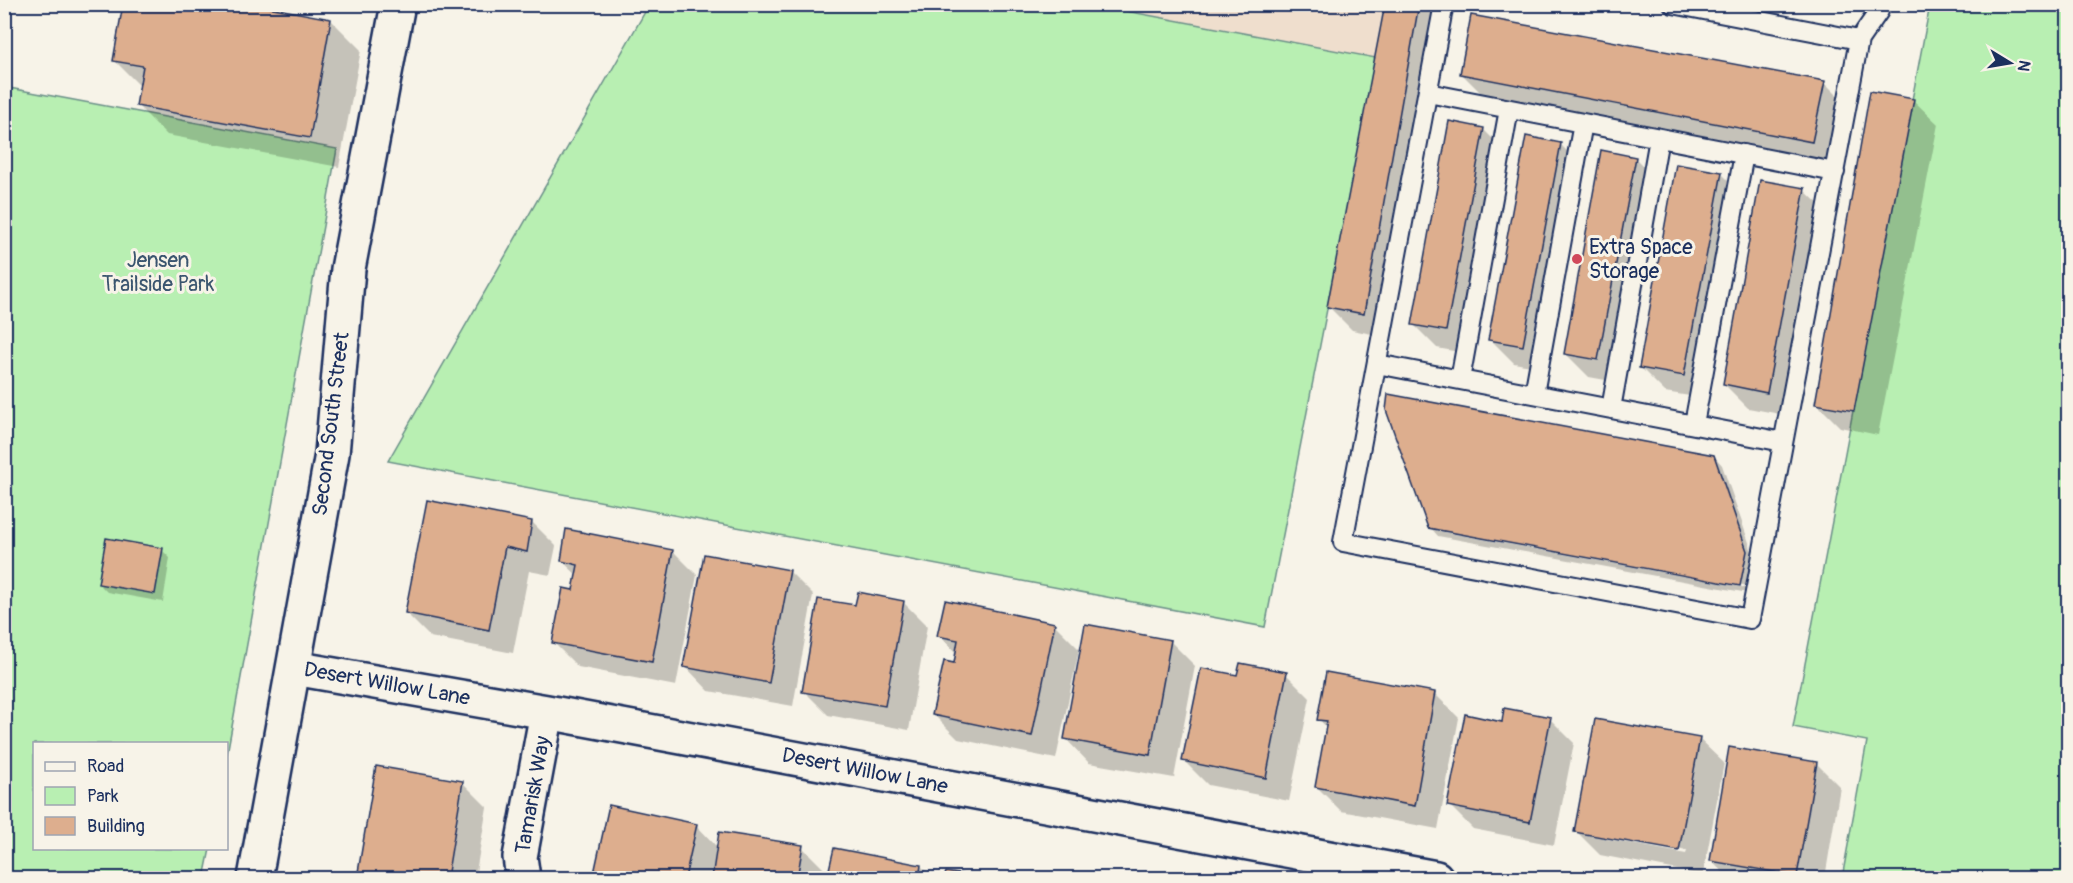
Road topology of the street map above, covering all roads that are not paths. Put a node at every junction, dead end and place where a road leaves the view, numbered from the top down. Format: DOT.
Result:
graph roads {
  1 [pos="398,4"];
  2 [pos="1444,4"];
  3 [pos="1673,4"];
  4 [pos="1880,4"];
  5 [pos="1859,40"];
  6 [pos="1428,93"];
  7 [pos="1509,109"];
  8 [pos="1583,123"];
  9 [pos="1659,138"];
  10 [pos="1744,154"];
  11 [pos="1835,172"];
  12 [pos="1377,364"];
  13 [pos="1460,380"];
  14 [pos="1534,394"];
  15 [pos="1611,409"];
  16 [pos="1694,424"];
  17 [pos="1783,442"];
  18 [pos="294,668"];
  19 [pos="547,712"];
  20 [pos="255,879"];
  21 [pos="523,879"];
  22 [pos="1436,879"];
  1 -- 18 [label="street, Second South Street"];
  2 -- 6 [label="lane"];
  3 -- 5 [label="lane"];
  4 -- 5 [label="lane"];
  5 -- 11 [label="lane"];
  6 -- 7 [label="lane"];
  6 -- 12 [label="lane"];
  7 -- 8 [label="lane"];
  7 -- 13 [label="lane"];
  8 -- 9 [label="lane"];
  8 -- 14 [label="lane"];
  9 -- 10 [label="lane"];
  9 -- 15 [label="lane"];
  10 -- 11 [label="lane"];
  10 -- 16 [label="lane"];
  11 -- 17 [label="lane"];
  12 -- 13 [label="lane"];
  12 -- 17 [label="lane"];
  13 -- 14 [label="lane"];
  14 -- 15 [label="lane"];
  15 -- 16 [label="lane"];
  16 -- 17 [label="lane"];
  18 -- 19 [label="street, Desert Willow Lane"];
  18 -- 20 [label="street, Second South Street"];
  19 -- 21 [label="street, Tamarisk Way"];
  19 -- 22 [label="street, Desert Willow Lane"];
}
